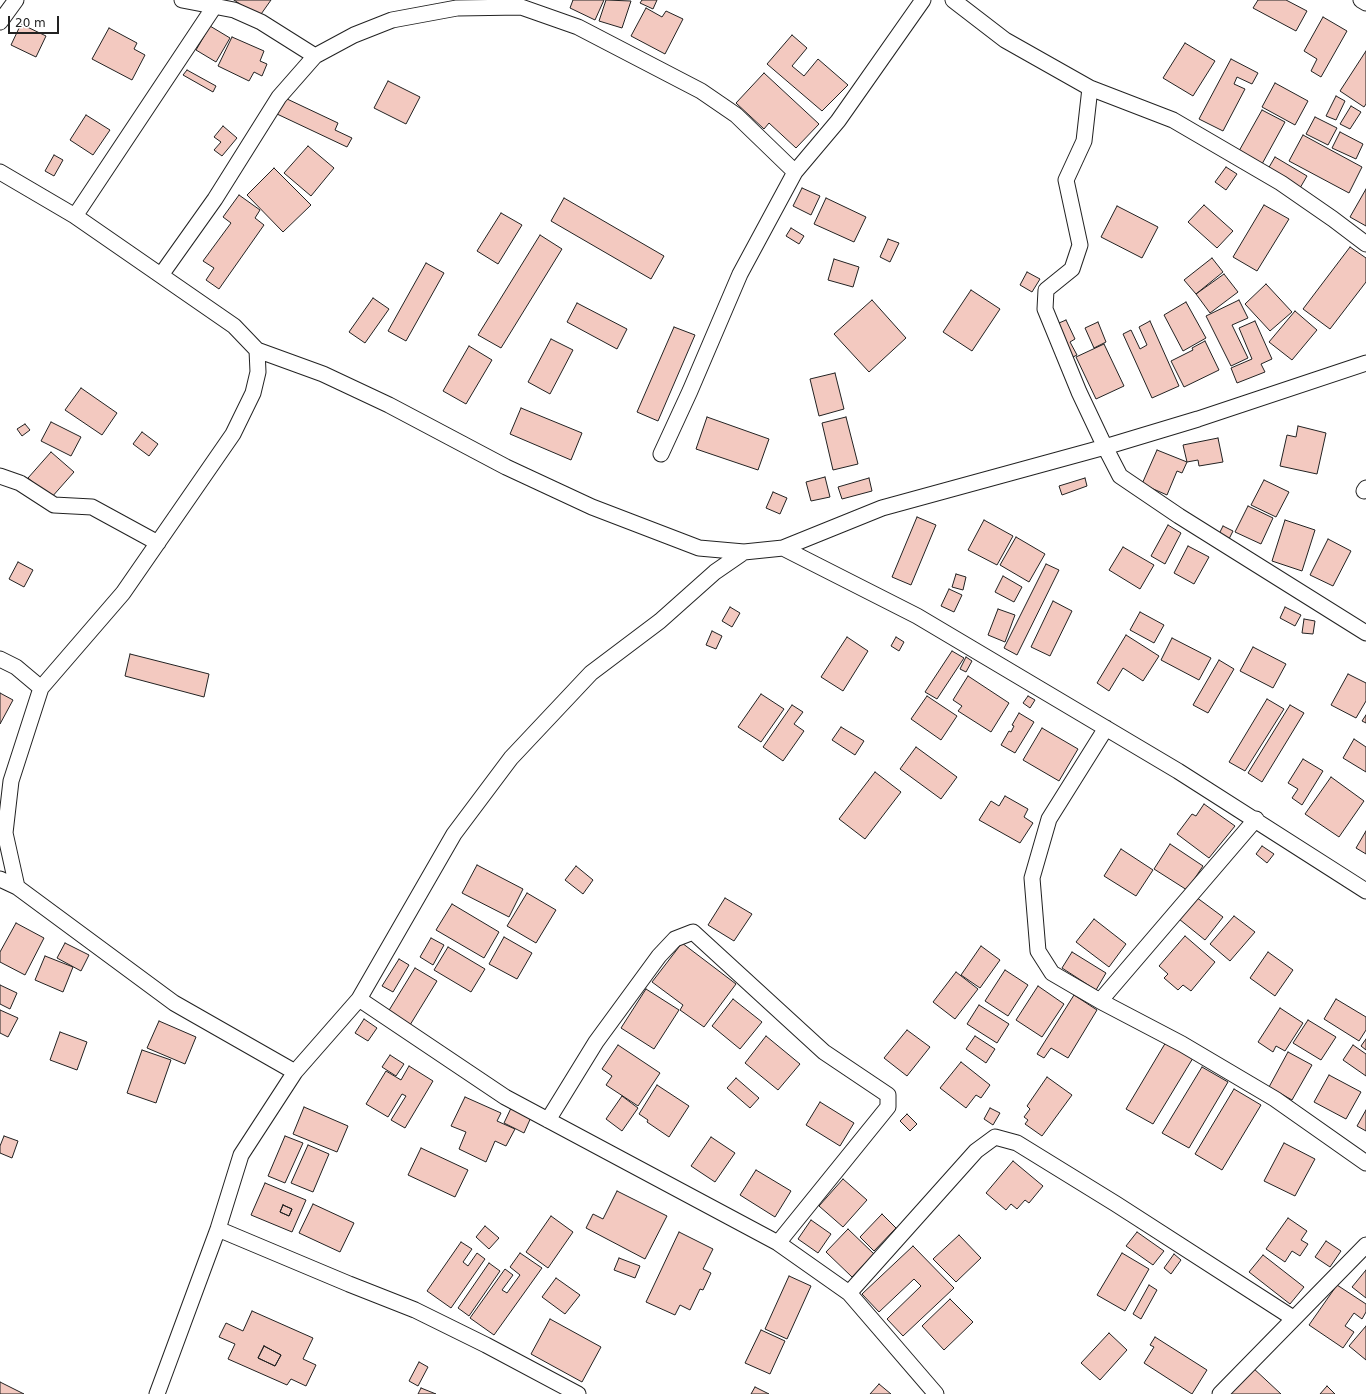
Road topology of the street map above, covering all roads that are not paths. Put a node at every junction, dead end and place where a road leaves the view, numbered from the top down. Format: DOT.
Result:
graph roads {
  1 [pos="16,0"];
  2 [pos="182,0"];
  3 [pos="923,0"];
  4 [pos="953,0"];
  5 [pos="1361,0"];
  6 [pos="1366,3"];
  7 [pos="214,7"];
  8 [pos="0,22"];
  9 [pos="315,56"];
  10 [pos="1090,88"];
  11 [pos="0,172"];
  12 [pos="795,172"];
  13 [pos="75,216"];
  14 [pos="1366,244"];
  15 [pos="161,275"];
  16 [pos="257,350"];
  17 [pos="1366,362"];
  18 [pos="1105,447"];
  19 [pos="661,454"];
  20 [pos="0,476"];
  21 [pos="158,543"];
  22 [pos="783,548"];
  23 [pos="744,552"];
  24 [pos="1366,633"];
  25 [pos="0,660"];
  26 [pos="41,688"];
  27 [pos="1106,728"];
  28 [pos="1256,819"];
  29 [pos="0,879"];
  30 [pos="17,887"];
  31 [pos="1366,891"];
  32 [pos="359,999"];
  33 [pos="1100,1001"];
  34 [pos="295,1072"];
  35 [pos="548,1120"];
  36 [pos="1366,1163"];
  37 [pos="218,1229"];
  38 [pos="778,1243"];
  39 [pos="1366,1245"];
  40 [pos="849,1293"];
  41 [pos="1293,1318"];
  42 [pos="157,1394"];
  43 [pos="578,1394"];
  44 [pos="936,1394"];
  45 [pos="1220,1394"];
  1 -- 8 [label="street"];
  2 -- 7 [label="street"];
  3 -- 12 [label="street"];
  4 -- 10 [label="street"];
  5 -- 6 [label="street"];
  7 -- 9 [label="street"];
  7 -- 13 [label="street"];
  9 -- 12 [label="street"];
  9 -- 15 [label="street"];
  10 -- 14 [label="street"];
  10 -- 18 [label="street"];
  11 -- 13 [label="street"];
  12 -- 19 [label="street"];
  13 -- 15 [label="street"];
  15 -- 16 [label="street"];
  16 -- 21 [label="street"];
  16 -- 23 [label="street"];
  17 -- 18 [label="street"];
  18 -- 22 [label="street"];
  18 -- 24 [label="street"];
  20 -- 21 [label="street"];
  21 -- 26 [label="street"];
  22 -- 23 [label="street"];
  22 -- 27 [label="street"];
  23 -- 32 [label="street"];
  25 -- 26 [label="street"];
  26 -- 30 [label="street"];
  27 -- 28 [label="street"];
  27 -- 33 [label="street"];
  28 -- 31 [label="street"];
  28 -- 33 [label="street"];
  29 -- 30 [label="street"];
  30 -- 34 [label="street"];
  32 -- 34 [label="street"];
  32 -- 35 [label="street"];
  33 -- 36 [label="street"];
  34 -- 37 [label="street"];
  35 -- 38 [label="street"];
  35 -- 38 [label="street"];
  37 -- 42 [label="street"];
  37 -- 43 [label="street"];
  38 -- 40 [label="street"];
  39 -- 41 [label="street"];
  40 -- 41 [label="street"];
  40 -- 44 [label="street"];
  41 -- 45 [label="street"];
}
